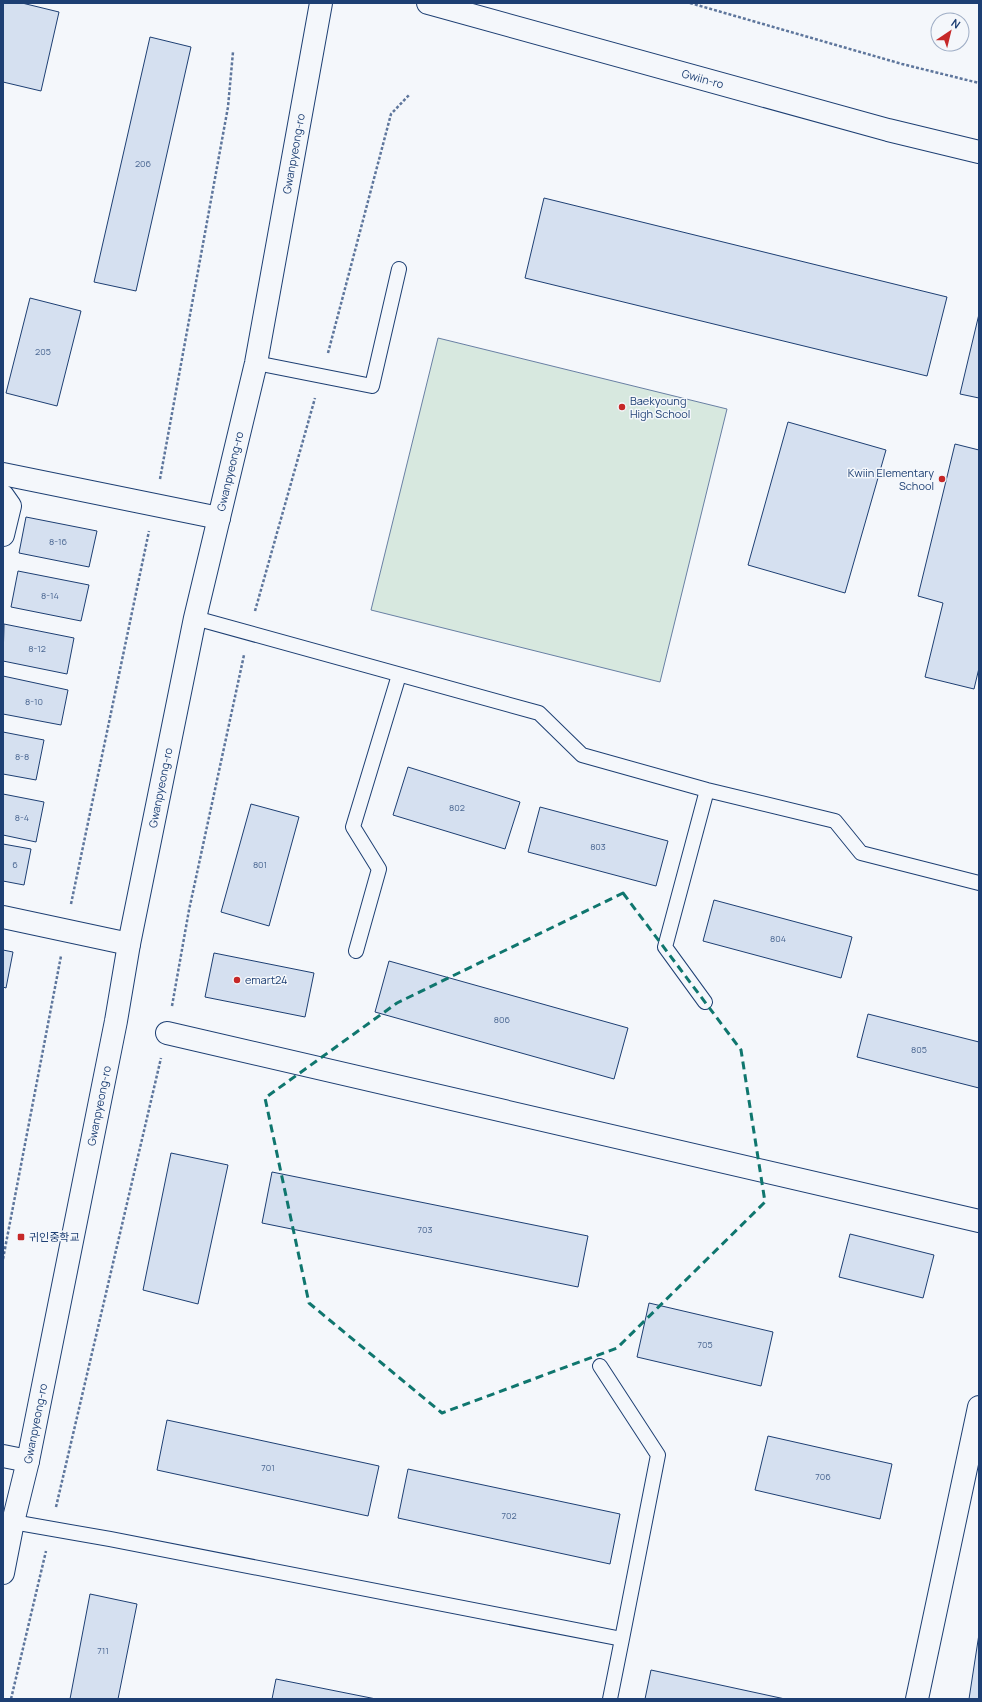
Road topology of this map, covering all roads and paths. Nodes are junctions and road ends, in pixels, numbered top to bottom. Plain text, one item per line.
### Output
1 (321, 3) edge
2 (428, 3) edge
3 (690, 3) edge
4 (233, 52) dead end
5 (979, 83) edge
6 (410, 94) dead end
7 (979, 152) edge
8 (399, 270) dead end
9 (256, 363) junction
10 (322, 376) junction
11 (3, 474) edge
12 (3, 496) edge
13 (155, 505) junction
14 (219, 518) junction
15 (3, 535) edge
16 (195, 618) junction
17 (249, 633) junction
18 (399, 675) junction
19 (707, 790) junction
20 (77, 878) dead end
21 (979, 883) edge
22 (3, 917) edge
23 (129, 944) junction
24 (356, 951) dead end
25 (705, 1002) dead end
26 (51, 1007) dead end
27 (167, 1032) junction
28 (979, 1221) edge
29 (3, 1259) edge
30 (600, 1366) dead end
31 (979, 1407) edge
32 (3, 1456) edge
33 (28, 1461) junction
34 (13, 1522) junction
35 (51, 1529) junction
36 (3, 1573) edge
37 (622, 1639) junction
38 (11, 1699) edge
39 (610, 1699) edge
40 (918, 1699) edge

1 - 9 street, Gwanpyeong-ro
2 - 7 street, Gwiin-ro
3 - 5 path
4 - 13 path
6 - 10 path
8 - 10 lane
9 - 10 lane
9 - 14 street, Gwanpyeong-ro
10 - 17 path
11 - 13 street
12 - 15 street
13 - 14 street
13 - 20 path
14 - 16 street, Gwanpyeong-ro
16 - 17 lane
16 - 23 street, Gwanpyeong-ro
17 - 18 lane
17 - 27 path
18 - 19 lane
18 - 24 lane
19 - 21 lane
19 - 25 lane
22 - 23 street
23 - 33 street, Gwanpyeong-ro
26 - 29 path
27 - 28 street
27 - 35 path
30 - 37 lane
31 - 40 street
32 - 33 street
33 - 34 street, Gwanpyeong-ro
34 - 35 lane
34 - 36 street, Gwanpyeong-ro
35 - 37 lane
35 - 38 path
37 - 39 lane

